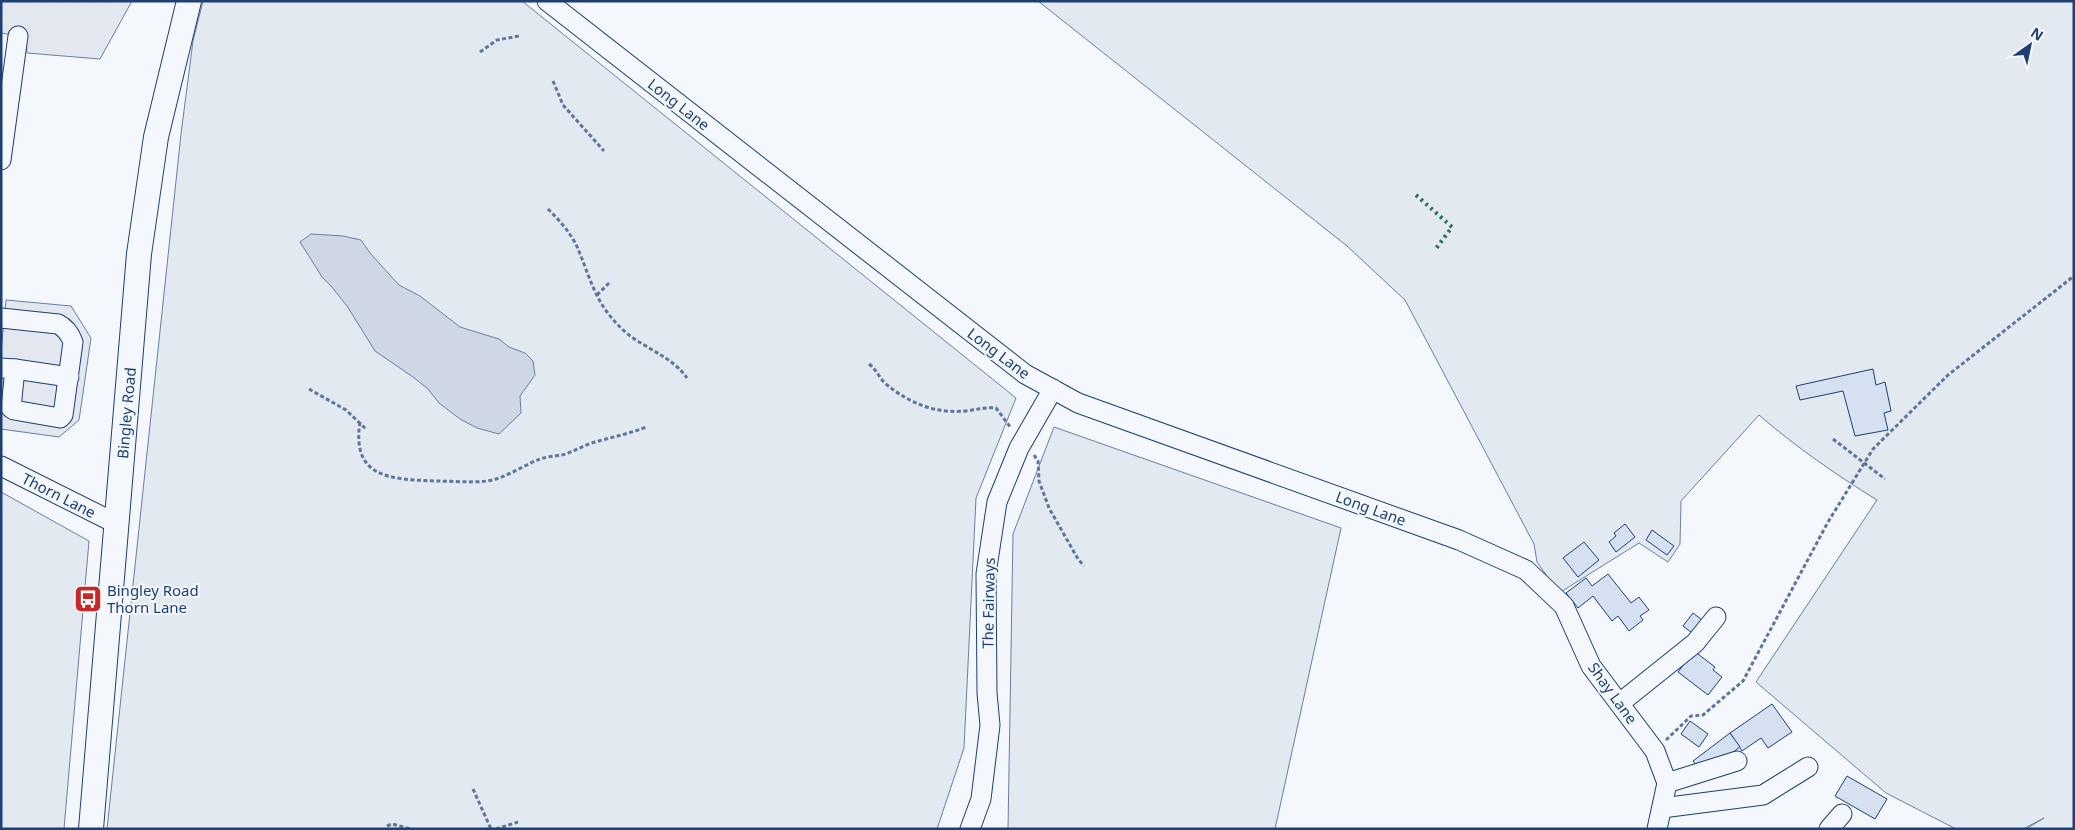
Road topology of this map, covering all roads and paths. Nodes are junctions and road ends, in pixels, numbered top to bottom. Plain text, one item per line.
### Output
1 (189, 1) edge
2 (547, 1) edge
3 (18, 36) dead end
4 (518, 36) dead end
5 (480, 52) dead end
6 (553, 81) dead end
7 (604, 151) dead end
8 (1, 160) edge
9 (548, 209) dead end
10 (2074, 276) edge
11 (610, 282) dead end
12 (597, 295) junction
13 (1, 318) edge
14 (869, 364) dead end
15 (8, 368) edge
16 (69, 377) junction
17 (687, 378) dead end
18 (309, 389) dead end
19 (1053, 389) junction
20 (360, 422) junction
21 (646, 427) dead end
22 (366, 429) dead end
23 (1013, 430) dead end
24 (1833, 439) dead end
25 (1030, 451) dead end
26 (1866, 462) junction
27 (1, 466) edge
28 (1885, 479) dead end
29 (117, 524) junction
30 (1084, 566) dead end
31 (1526, 570) joint
32 (1716, 618) dead end
33 (1620, 703) junction
34 (1655, 751) junction
35 (1737, 761) dead end
36 (1808, 768) dead end
37 (1667, 782) junction
38 (473, 789) dead end
39 (1662, 808) junction
40 (1842, 814) dead end
41 (518, 822) dead end
42 (387, 826) dead end
43 (91, 829) edge
44 (412, 829) edge
45 (491, 829) edge
46 (496, 829) edge
47 (970, 829) edge
48 (1657, 829) edge
49 (1829, 829) edge

1 - 29 main road, Bingley Road
2 - 19 street, Long Lane
3 - 8 street
4 - 5 path
6 - 7 path
9 - 12 path
10 - 26 path
11 - 12 path
12 - 17 path
13 - 16 street
14 - 23 path
15 - 16 street
15 - 16 street
18 - 20 path
19 - 31 street, Long Lane
19 - 47 street, The Fairways
20 - 21 path
20 - 22 path
24 - 26 path
25 - 30 path
26 - 28 path
26 - 34 path
27 - 29 street, Thorn Lane
29 - 43 main road, Bingley Road
31 - 33 street, Shay Lane
32 - 33 street
33 - 34 street, Shay Lane
34 - 37 street, Shay Lane
35 - 37 street
36 - 39 street
37 - 39 street
38 - 45 path
39 - 48 street
40 - 49 street
41 - 46 path
42 - 44 path

